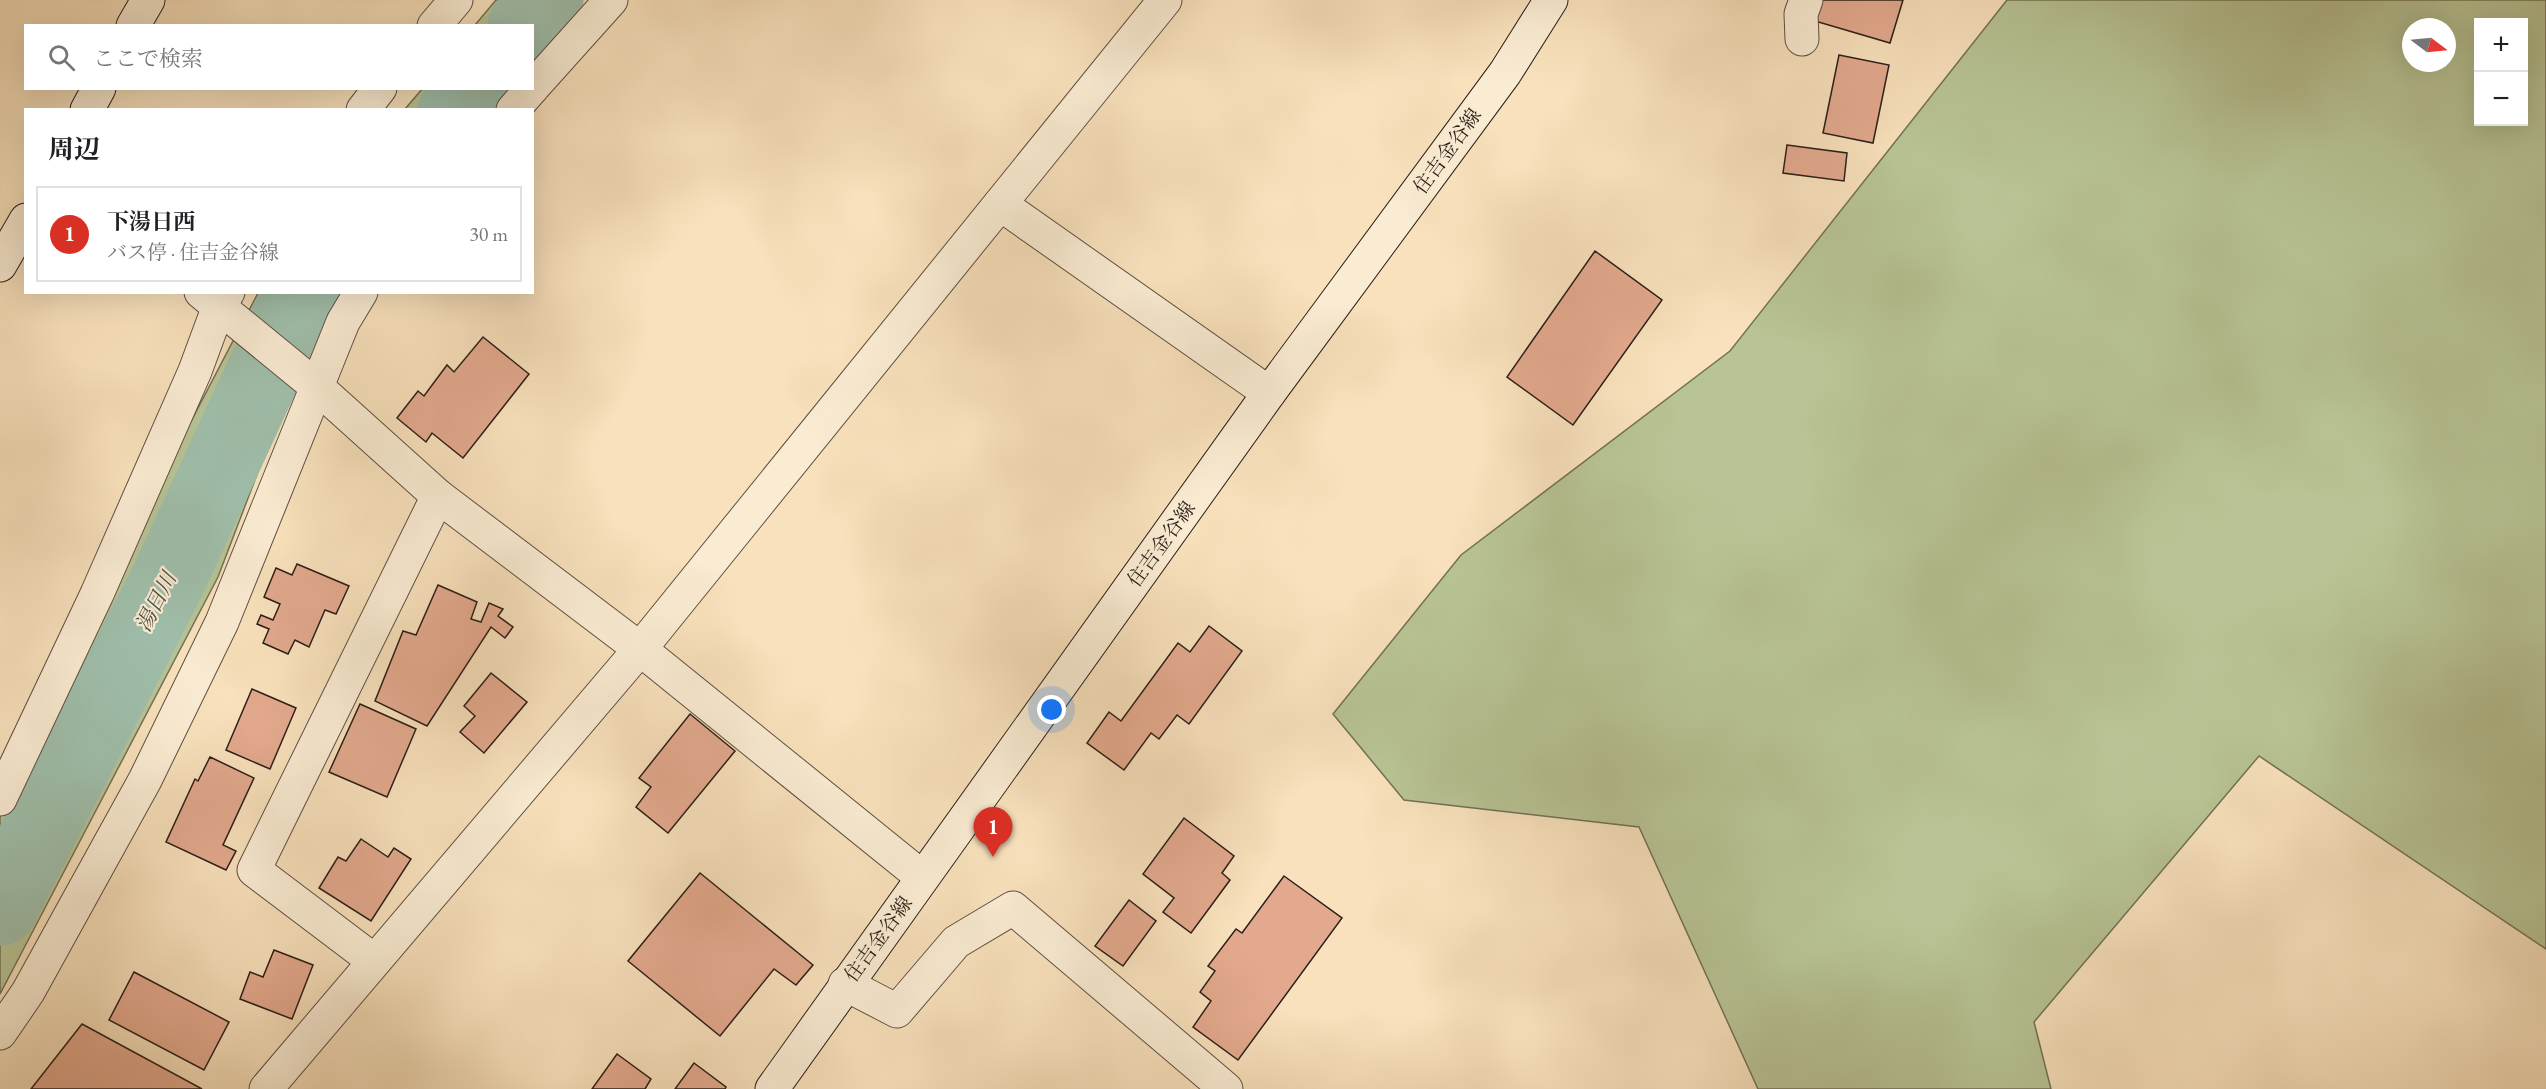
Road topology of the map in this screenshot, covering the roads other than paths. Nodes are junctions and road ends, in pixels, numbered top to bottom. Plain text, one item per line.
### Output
1 (148, 0) edge
2 (456, 0) edge
3 (611, 0) edge
4 (1165, 0) edge
5 (1551, 0) edge
6 (1806, 0) edge
7 (135, 24) edge
8 (436, 24) edge
9 (1802, 39) dead end
10 (534, 86) edge
11 (98, 90) edge
12 (378, 90) edge
13 (530, 90) edge
14 (88, 108) edge
15 (365, 108) edge
16 (515, 108) edge
17 (1000, 204) junction
18 (24, 224) edge
19 (0, 266) edge
20 (360, 294) edge
21 (216, 297) edge
22 (317, 387) junction
23 (1269, 393) junction
24 (438, 496) junction
25 (640, 649) junction
26 (0, 799) edge
27 (922, 877) junction
28 (373, 960) junction
29 (846, 984) junction
30 (0, 1033) edge
31 (266, 1089) edge
32 (772, 1089) edge
33 (1226, 1089) edge

1 - 7 street
2 - 8 street
3 - 10 street
4 - 17 street
5 - 23 street, 住吉金谷線
6 - 9 street
11 - 14 street
12 - 15 street
13 - 16 street
17 - 23 street
17 - 25 street
18 - 19 street
20 - 22 street
21 - 22 street
21 - 26 street
22 - 24 street
22 - 30 street
23 - 27 street, 住吉金谷線
24 - 25 street
24 - 28 street
25 - 27 street
25 - 28 street
27 - 29 street, 住吉金谷線
28 - 31 street
29 - 32 street, 住吉金谷線
29 - 33 street

